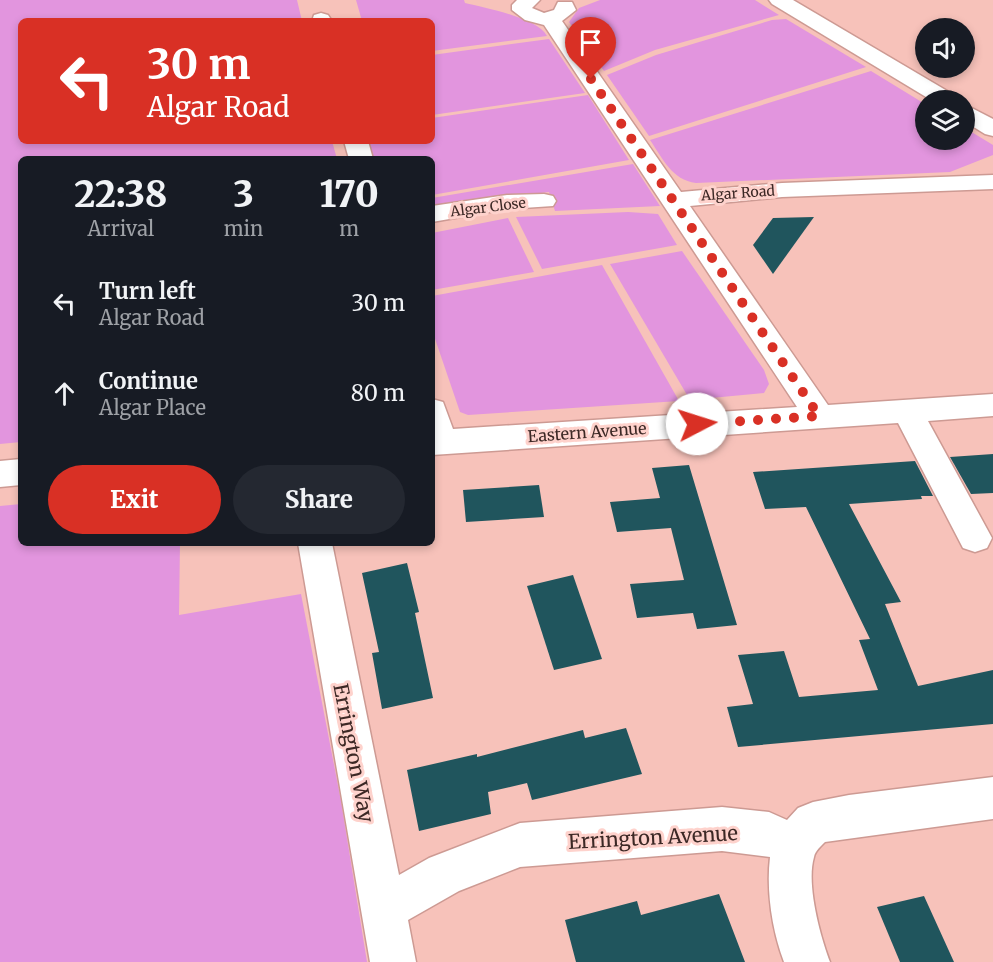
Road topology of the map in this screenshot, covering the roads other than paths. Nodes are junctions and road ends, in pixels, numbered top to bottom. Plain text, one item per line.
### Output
1 (530, 0) edge
2 (779, 0) edge
3 (553, 9) edge
4 (929, 90) edge
5 (975, 118) edge
6 (993, 129) edge
7 (993, 182) edge
8 (673, 200) junction
9 (544, 201) dead end
10 (435, 214) edge
11 (993, 405) edge
12 (907, 410) junction
13 (819, 416) junction
14 (436, 442) edge
15 (18, 472) edge
16 (0, 474) edge
17 (975, 538) dead end
18 (316, 546) edge
19 (993, 798) edge
20 (792, 846) junction
21 (384, 908) junction
22 (393, 962) edge
23 (807, 962) edge

1 - 3 street
2 - 4 street
3 - 8 street
5 - 6 street
7 - 8 street, Algar Road
8 - 13 street, Algar Road
9 - 10 street, Algar Close
11 - 12 street, Eastern Avenue
12 - 13 street, Eastern Avenue
12 - 17 street
13 - 14 street, Eastern Avenue
15 - 16 street
18 - 21 street, Errington Way
19 - 20 street
20 - 21 street, Errington Avenue
20 - 23 street
21 - 22 street, Errington Way

